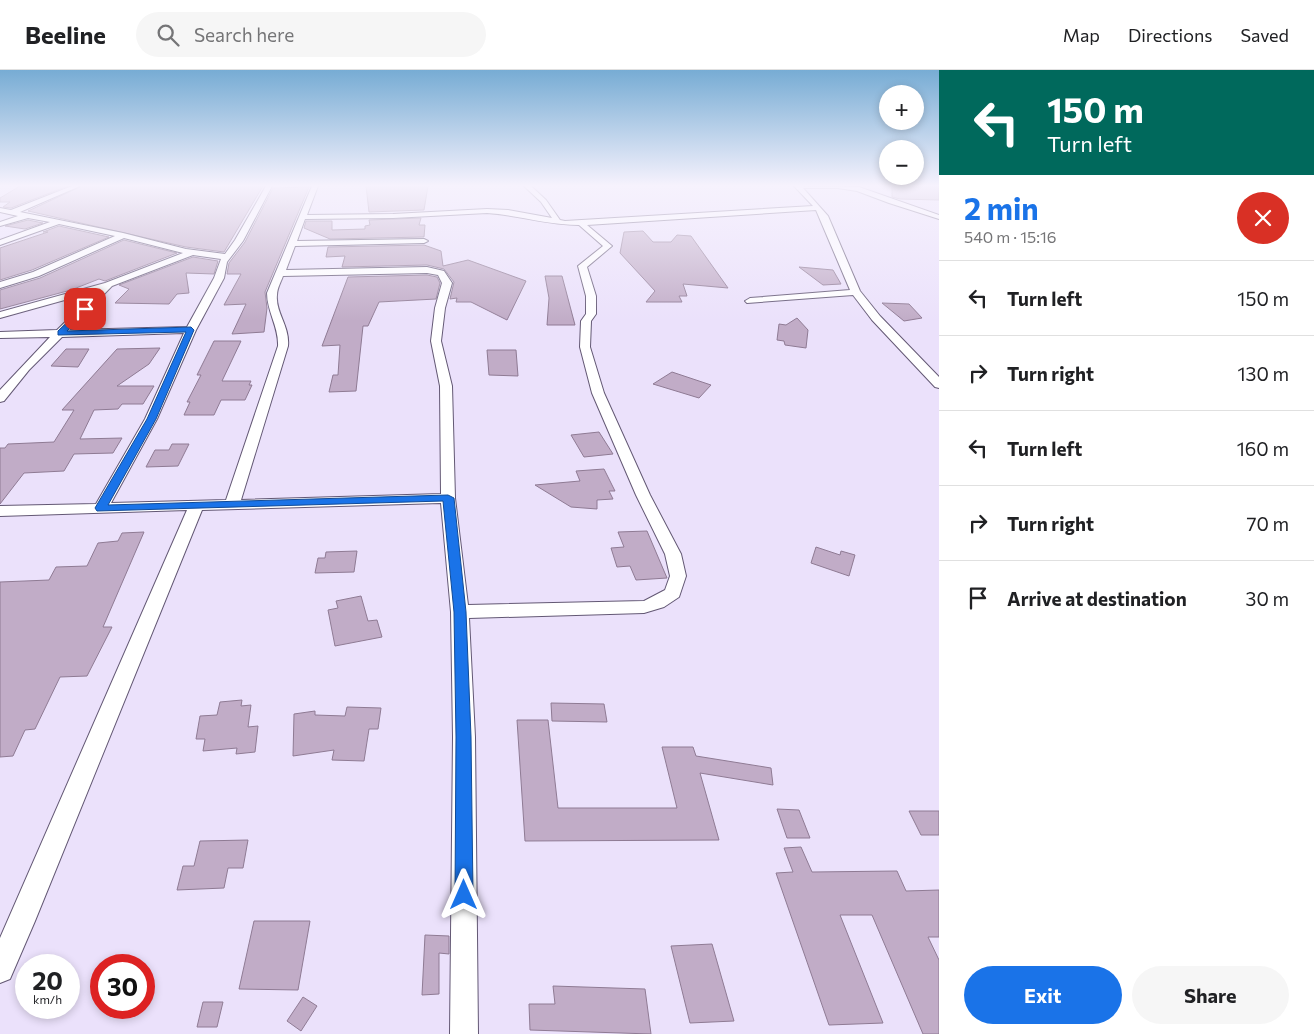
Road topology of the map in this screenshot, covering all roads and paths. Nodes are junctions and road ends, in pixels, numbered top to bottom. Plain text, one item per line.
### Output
1 (35, 231) edge
2 (101, 231) edge
3 (244, 231) edge
4 (298, 231) edge
5 (588, 231) edge
6 (829, 231) edge
7 (123, 235) junction
8 (424, 241) dead end
9 (0, 243) edge
10 (292, 244) junction
11 (192, 252) junction
12 (226, 257) junction
13 (282, 273) junction
14 (110, 284) junction
15 (0, 285) edge
16 (856, 292) junction
17 (750, 301) dead end
18 (0, 315) edge
19 (191, 330) junction
20 (61, 333) junction
21 (0, 335) edge
22 (939, 384) edge
23 (0, 398) edge
24 (448, 498) junction
25 (232, 504) junction
26 (196, 506) junction
27 (101, 508) junction
28 (0, 511) edge
29 (460, 612) junction
30 (0, 969) edge
31 (464, 1034) edge

1 - 9 street
2 - 7 street
3 - 12 street
4 - 10 street
5 - 29 street
6 - 16 street
7 - 11 street
7 - 15 street
8 - 10 street
10 - 13 street
11 - 12 street
11 - 14 street
12 - 19 street
13 - 24 street
13 - 25 street
14 - 18 street
14 - 20 street
16 - 17 street
16 - 22 street
19 - 20 street
19 - 27 street
20 - 21 street
20 - 23 street
24 - 25 street
24 - 29 street
25 - 26 street
26 - 27 street
26 - 30 street
27 - 28 street
29 - 31 street

